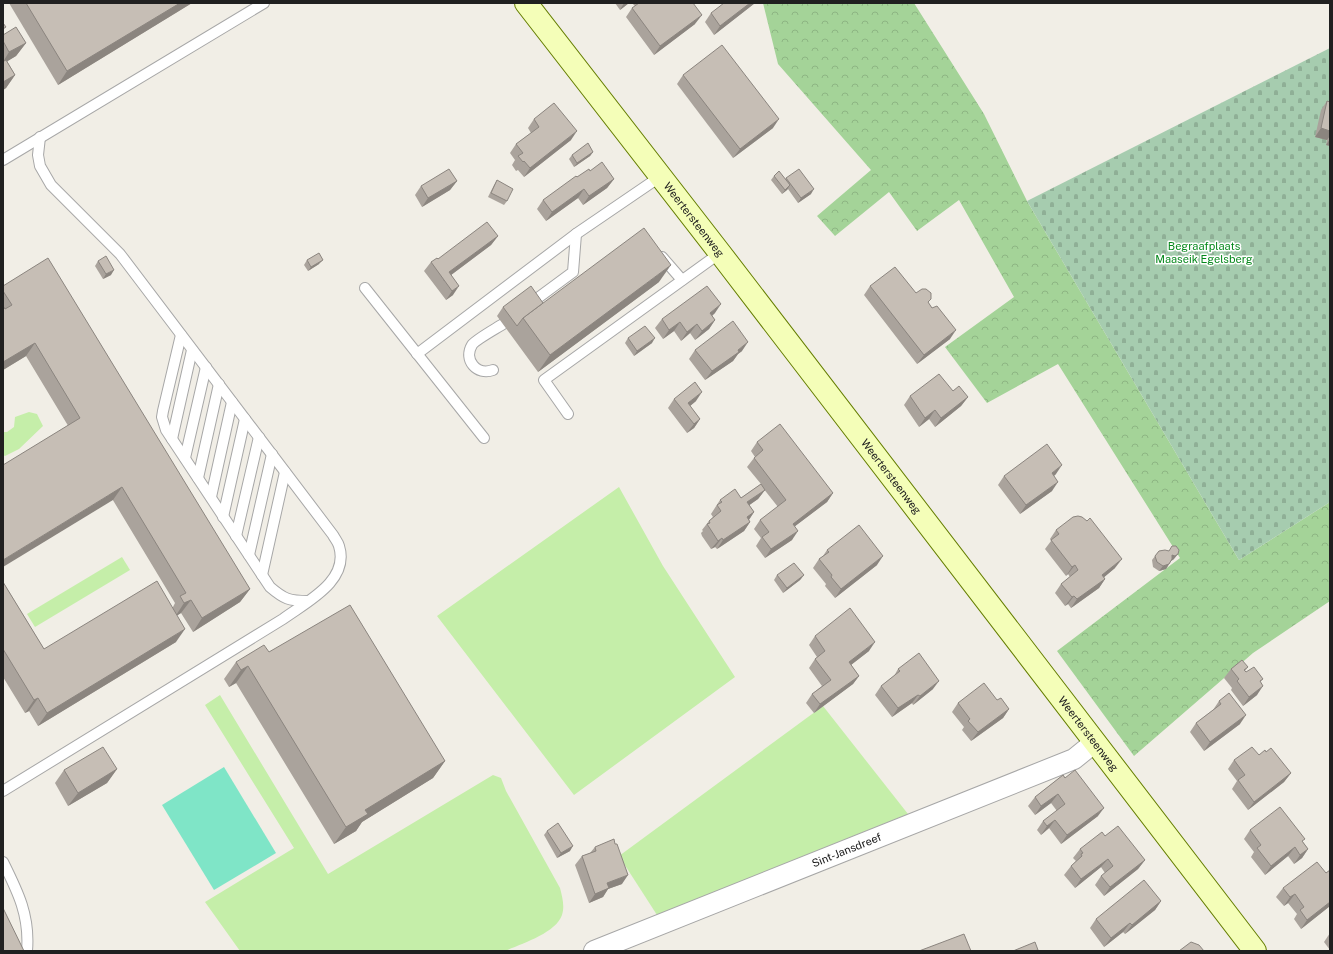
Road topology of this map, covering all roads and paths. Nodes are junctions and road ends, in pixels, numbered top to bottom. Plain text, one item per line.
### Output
1 (264, 3) edge
2 (526, 3) edge
3 (40, 137) junction
4 (3, 160) edge
5 (661, 176) junction
6 (576, 234) junction
7 (720, 253) junction
8 (651, 256) edge
9 (682, 280) junction
10 (365, 288) dead end
11 (531, 303) edge
12 (503, 324) dead end
13 (181, 335) junction
14 (192, 350) junction
15 (417, 354) junction
16 (206, 367) junction
17 (493, 370) dead end
18 (219, 384) junction
19 (232, 402) junction
20 (568, 414) dead end
21 (246, 419) junction
22 (259, 437) junction
23 (484, 438) dead end
24 (172, 439) junction
25 (272, 454) junction
26 (185, 458) junction
27 (285, 472) junction
28 (198, 478) junction
29 (211, 497) junction
30 (223, 517) junction
31 (236, 536) junction
32 (249, 555) junction
33 (262, 575) junction
34 (308, 601) junction
35 (1095, 742) junction
36 (3, 791) edge
37 (3, 862) edge
38 (27, 951) edge
39 (594, 951) edge
40 (1255, 951) edge

1 - 3 lane
2 - 5 main road, Weertersteenweg
3 - 4 lane
3 - 13 lane
5 - 6 lane
5 - 7 main road, Weertersteenweg
6 - 11 lane
6 - 15 lane
7 - 9 lane
7 - 35 main road, Weertersteenweg
8 - 9 lane
9 - 20 lane
10 - 15 lane
12 - 17 lane
13 - 14 lane
13 - 24 lane
14 - 16 lane
14 - 24 lane
15 - 23 lane
16 - 18 lane
16 - 26 lane
18 - 19 lane
18 - 28 lane
19 - 21 lane
19 - 29 lane
21 - 22 lane
21 - 30 lane
22 - 25 lane
22 - 31 lane
24 - 26 lane
25 - 27 lane
25 - 32 lane
26 - 28 lane
27 - 33 lane
27 - 34 lane
28 - 29 lane
29 - 30 lane
30 - 31 lane
31 - 32 lane
32 - 33 lane
33 - 34 lane
34 - 36 lane
35 - 39 street, Sint-Jansdreef
35 - 40 main road, Weertersteenweg
37 - 38 lane

